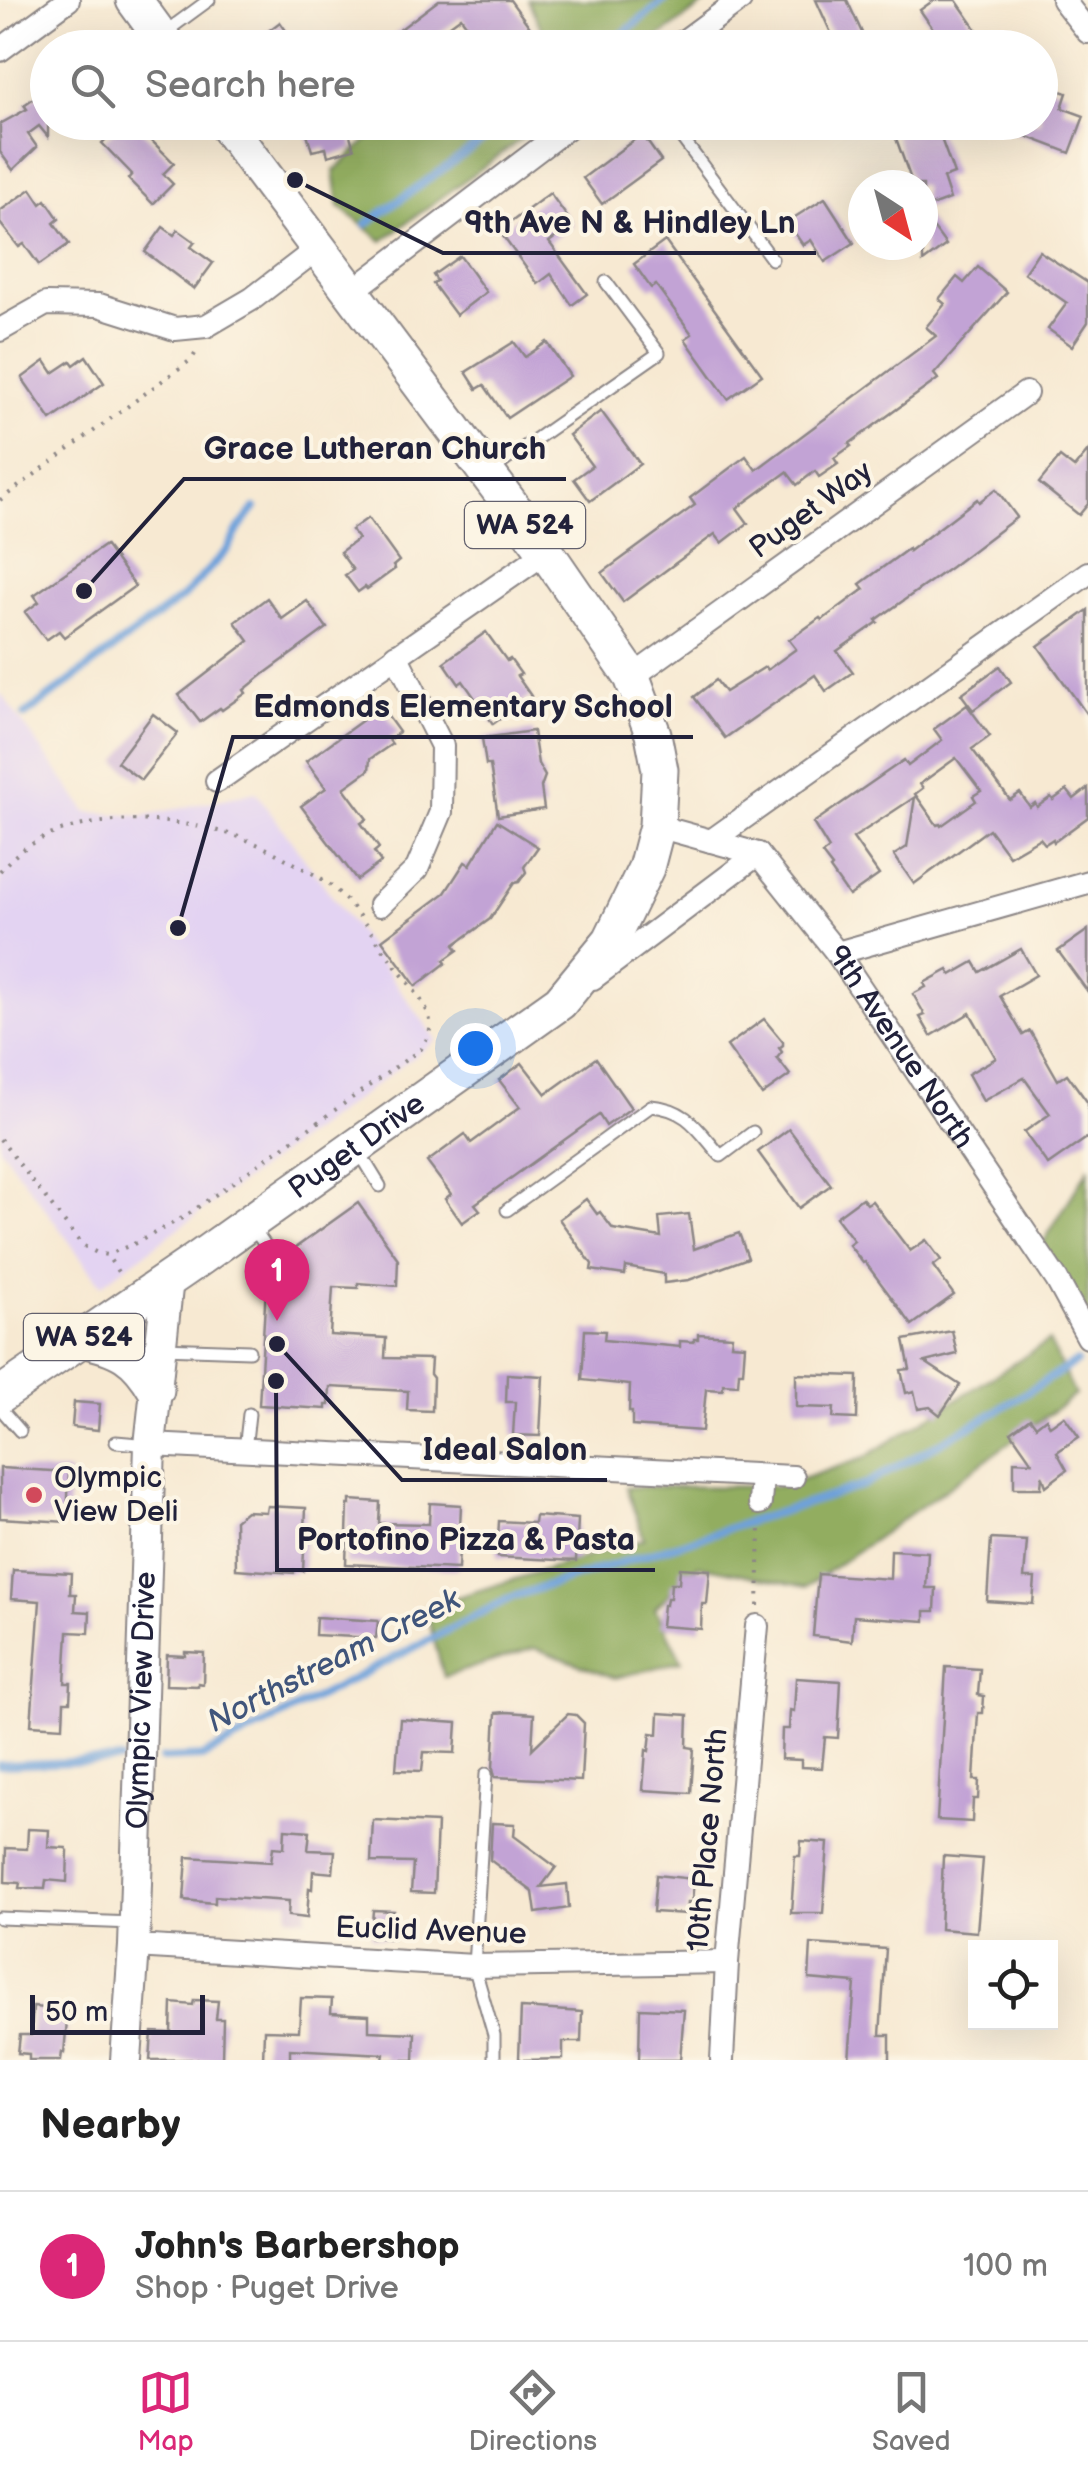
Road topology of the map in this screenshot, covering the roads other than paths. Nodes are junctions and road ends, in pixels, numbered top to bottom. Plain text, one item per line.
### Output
1 (68, 0) edge
2 (134, 0) edge
3 (209, 0) edge
4 (740, 0) edge
5 (1063, 0) edge
6 (155, 30) edge
7 (177, 30) edge
8 (699, 30) edge
9 (1088, 32) edge
10 (0, 50) edge
11 (237, 140) edge
12 (551, 140) edge
13 (684, 140) edge
14 (318, 250) junction
15 (772, 258) dead end
16 (606, 282) dead end
17 (350, 292) junction
18 (0, 330) edge
19 (1026, 393) dead end
20 (487, 474) junction
21 (546, 552) junction
22 (1088, 573) edge
23 (396, 655) junction
24 (632, 678) junction
25 (217, 780) dead end
26 (657, 826) junction
27 (710, 841) junction
28 (758, 854) junction
29 (1088, 882) edge
30 (380, 905) dead end
31 (836, 953) junction
32 (560, 1002) junction
33 (753, 1132) dead end
34 (356, 1146) junction
35 (380, 1186) dead end
36 (507, 1210) dead end
37 (248, 1222) junction
38 (287, 1252) dead end
39 (168, 1279) junction
40 (1088, 1337) edge
41 (81, 1340) junction
42 (160, 1348) junction
43 (249, 1351) dead end
44 (156, 1390) junction
45 (0, 1395) edge
46 (0, 1408) edge
47 (248, 1414) dead end
48 (20, 1431) dead end
49 (116, 1442) dead end
50 (150, 1445) junction
51 (245, 1450) junction
52 (762, 1476) junction
53 (794, 1477) dead end
54 (760, 1503) road end
55 (758, 1626) road end
56 (486, 1774) dead end
57 (0, 1918) edge
58 (134, 1935) junction
59 (727, 1962) junction
60 (474, 1966) junction
61 (126, 2060) edge
62 (494, 2060) edge
63 (722, 2060) edge

1 - 10 street
2 - 6 main road
3 - 7 lane
4 - 8 street
5 - 9 street
11 - 14 main road, WA 524
12 - 17 street
13 - 15 lane
14 - 17 main road, WA 524
14 - 18 street
16 - 20 lane
17 - 20 main road, WA 524
19 - 24 street, Puget Way
20 - 21 main road, WA 524
21 - 23 street
21 - 24 main road, WA 524
22 - 27 street
23 - 25 street
23 - 30 street
24 - 26 main road, WA 524
26 - 27 street
26 - 32 main road, WA 524
27 - 28 street
28 - 31 street, 9th Avenue North
28 - 32 street, Puget Drive
29 - 31 street
31 - 40 street, 9th Avenue North
32 - 34 main road, Puget Drive / WA 524
33 - 36 lane
34 - 35 lane
34 - 37 main road, Puget Drive / WA 524
37 - 38 lane
37 - 39 main road, Puget Drive / WA 524
39 - 41 main road, Puget Drive / WA 524
39 - 42 main road, Olympic View Drive
41 - 44 main road
41 - 45 main road, Puget Drive / WA 524
42 - 43 lane
42 - 44 main road, Olympic View Drive
44 - 50 main road, Olympic View Drive
46 - 48 lane
47 - 51 lane
49 - 50 lane
50 - 51 street
50 - 58 main road, Olympic View Drive
51 - 52 street
52 - 53 street
52 - 54 street
55 - 59 street, 10th Place North
56 - 60 lane
57 - 58 lane
58 - 60 street, Euclid Avenue
58 - 61 main road, Olympic View Drive
59 - 60 street, Euclid Avenue
59 - 63 street, 10th Place North
60 - 62 lane

